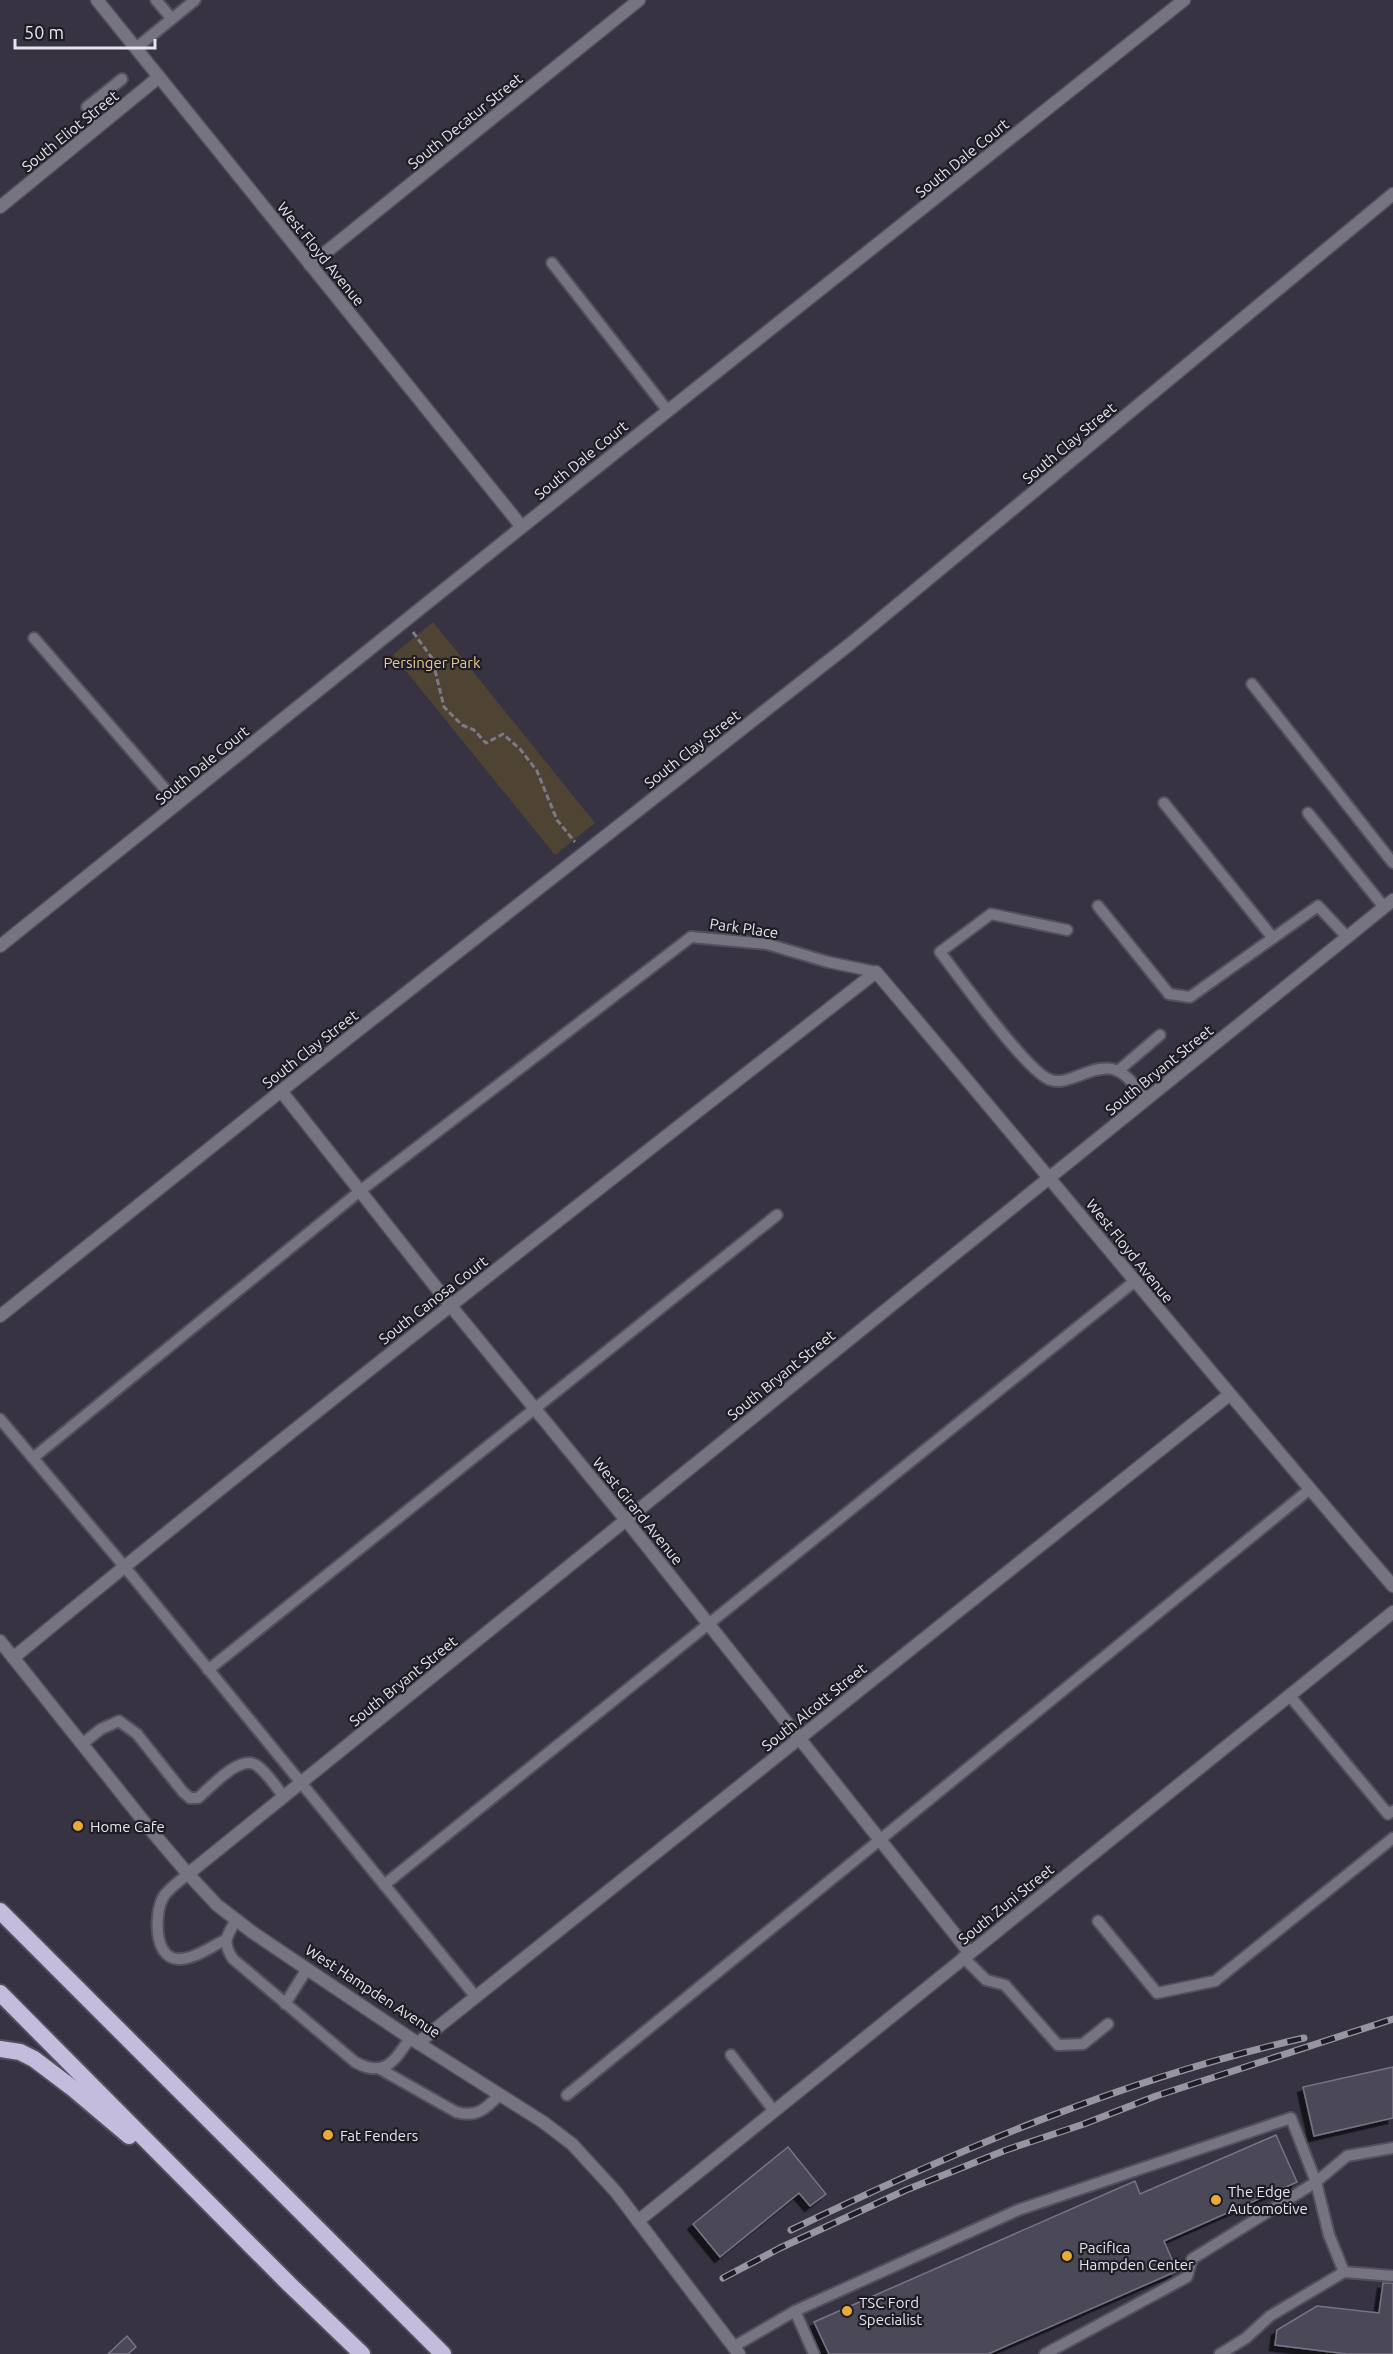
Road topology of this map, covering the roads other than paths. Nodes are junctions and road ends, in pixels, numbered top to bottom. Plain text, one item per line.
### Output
1 (97, 0) edge
2 (156, 0) edge
3 (195, 0) edge
4 (639, 0) edge
5 (1184, 0) edge
6 (172, 20) junction
7 (136, 48) junction
8 (159, 77) junction
9 (122, 79) dead end
10 (101, 125) junction
11 (1393, 194) edge
12 (0, 207) edge
13 (552, 263) dead end
14 (310, 265) junction
15 (668, 411) junction
16 (522, 527) junction
17 (34, 638) dead end
18 (1252, 684) dead end
19 (1164, 803) dead end
20 (178, 804) junction
21 (1308, 813) dead end
22 (1393, 863) edge
23 (1388, 904) edge
24 (1098, 906) dead end
25 (1067, 930) dead end
26 (1347, 937) junction
27 (1273, 938) junction
28 (0, 946) edge
29 (876, 972) junction
30 (1160, 1035) dead end
31 (1118, 1071) junction
32 (281, 1090) junction
33 (1147, 1099) junction
34 (1050, 1177) junction
35 (360, 1191) junction
36 (777, 1215) dead end
37 (1135, 1281) junction
38 (450, 1305) junction
39 (0, 1316) edge
40 (1228, 1395) junction
41 (535, 1409) junction
42 (0, 1419) edge
43 (33, 1458) junction
44 (1310, 1489) junction
45 (626, 1520) junction
46 (124, 1566) junction
47 (1393, 1586) edge
48 (1393, 1612) edge
49 (709, 1625) junction
50 (0, 1641) edge
51 (13, 1658) junction
52 (208, 1670) junction
53 (1289, 1695) junction
54 (798, 1738) junction
55 (82, 1744) junction
56 (278, 1756) junction
57 (261, 1770) junction
58 (301, 1783) junction
59 (284, 1797) junction
60 (1391, 1815) edge
61 (1393, 1838) edge
62 (880, 1841) junction
63 (188, 1874) junction
64 (384, 1885) junction
65 (0, 1911) edge
66 (236, 1920) junction
67 (1098, 1921) dead end
68 (225, 1940) junction
69 (966, 1954) junction
70 (307, 1969) junction
71 (0, 1993) edge
72 (476, 1997) junction
73 (285, 2004) junction
74 (1108, 2024) dead end
75 (414, 2041) junction
76 (0, 2049) edge
77 (731, 2055) dead end
78 (380, 2069) junction
79 (499, 2095) junction
80 (567, 2095) dead end
81 (774, 2111) junction
82 (1393, 2148) edge
83 (1316, 2182) junction
84 (638, 2221) junction
85 (232, 2225) junction
86 (1344, 2272) junction
87 (1393, 2276) edge
88 (795, 2311) junction
89 (736, 2350) edge
90 (362, 2354) edge
91 (442, 2354) edge
92 (814, 2354) edge
93 (1045, 2354) edge
94 (1220, 2354) edge

1 - 7 street, West Floyd Avenue
2 - 6 lane
3 - 6 lane
4 - 14 street, South Decatur Street
5 - 15 street, South Dale Court
6 - 7 lane
7 - 8 street, West Floyd Avenue
8 - 10 street, South Eliot Street
8 - 14 street, West Floyd Avenue
9 - 10 lane
10 - 12 street, South Eliot Street
11 - 32 street, South Clay Street
13 - 15 lane
14 - 16 street, West Floyd Avenue
15 - 16 street, South Dale Court
16 - 20 street, South Dale Court
17 - 20 lane
18 - 22 lane
19 - 27 lane
20 - 28 street, South Dale Court
21 - 23 lane
23 - 26 street, South Bryant Street
24 - 27 lane
25 - 31 lane
26 - 27 lane
26 - 33 street, South Bryant Street
29 - 34 street, West Floyd Avenue
29 - 35 lane, Park Place
29 - 38 street, South Canosa Court
30 - 31 lane
31 - 33 lane
32 - 35 street, West Girard Avenue
32 - 39 street, South Clay Street
33 - 34 street, South Bryant Street
34 - 37 street, West Floyd Avenue
34 - 45 street, South Bryant Street
35 - 38 street, West Girard Avenue
35 - 43 lane
36 - 41 lane
37 - 40 street, West Floyd Avenue
37 - 49 lane
38 - 41 street, West Girard Avenue
38 - 46 street, South Canosa Court
40 - 44 street, West Floyd Avenue
40 - 54 street, South Alcott Street
41 - 45 street, West Girard Avenue
41 - 52 lane
42 - 43 lane
43 - 46 lane
44 - 47 street, West Floyd Avenue
44 - 62 lane
45 - 49 street, West Girard Avenue
45 - 58 street, South Bryant Street
46 - 51 street, South Canosa Court
46 - 52 lane
48 - 53 street, South Zuni Street
49 - 54 street, West Girard Avenue
49 - 64 lane
50 - 51 street, West Hampden Avenue
51 - 55 street, West Hampden Avenue
52 - 56 lane
53 - 60 lane
53 - 69 street, South Zuni Street
54 - 62 street, West Girard Avenue
54 - 72 street, South Alcott Street
55 - 57 lane
55 - 63 street, West Hampden Avenue
56 - 57 lane
56 - 58 lane
57 - 59 lane
58 - 59 street, South Bryant Street
58 - 64 lane
59 - 63 street, South Bryant Street
61 - 67 lane
62 - 69 street, West Girard Avenue
62 - 80 lane
63 - 66 street, West Hampden Avenue
63 - 68 lane
64 - 72 lane
65 - 91 highway
66 - 68 lane
66 - 70 street, West Hampden Avenue
68 - 73 lane
69 - 74 lane
69 - 81 street, South Zuni Street
70 - 73 lane
70 - 75 street, West Hampden Avenue
71 - 85 highway
72 - 75 street, South Alcott Street
73 - 78 lane
75 - 78 lane
75 - 79 street, West Hampden Avenue
76 - 85 highway
77 - 81 lane
78 - 79 lane
79 - 84 street, West Hampden Avenue
81 - 84 street, South Zuni Street
82 - 83 lane
83 - 86 lane
83 - 88 lane
83 - 93 lane
84 - 89 street, West Hampden Avenue
85 - 90 highway
86 - 87 lane
86 - 94 lane
88 - 89 lane
88 - 92 lane

